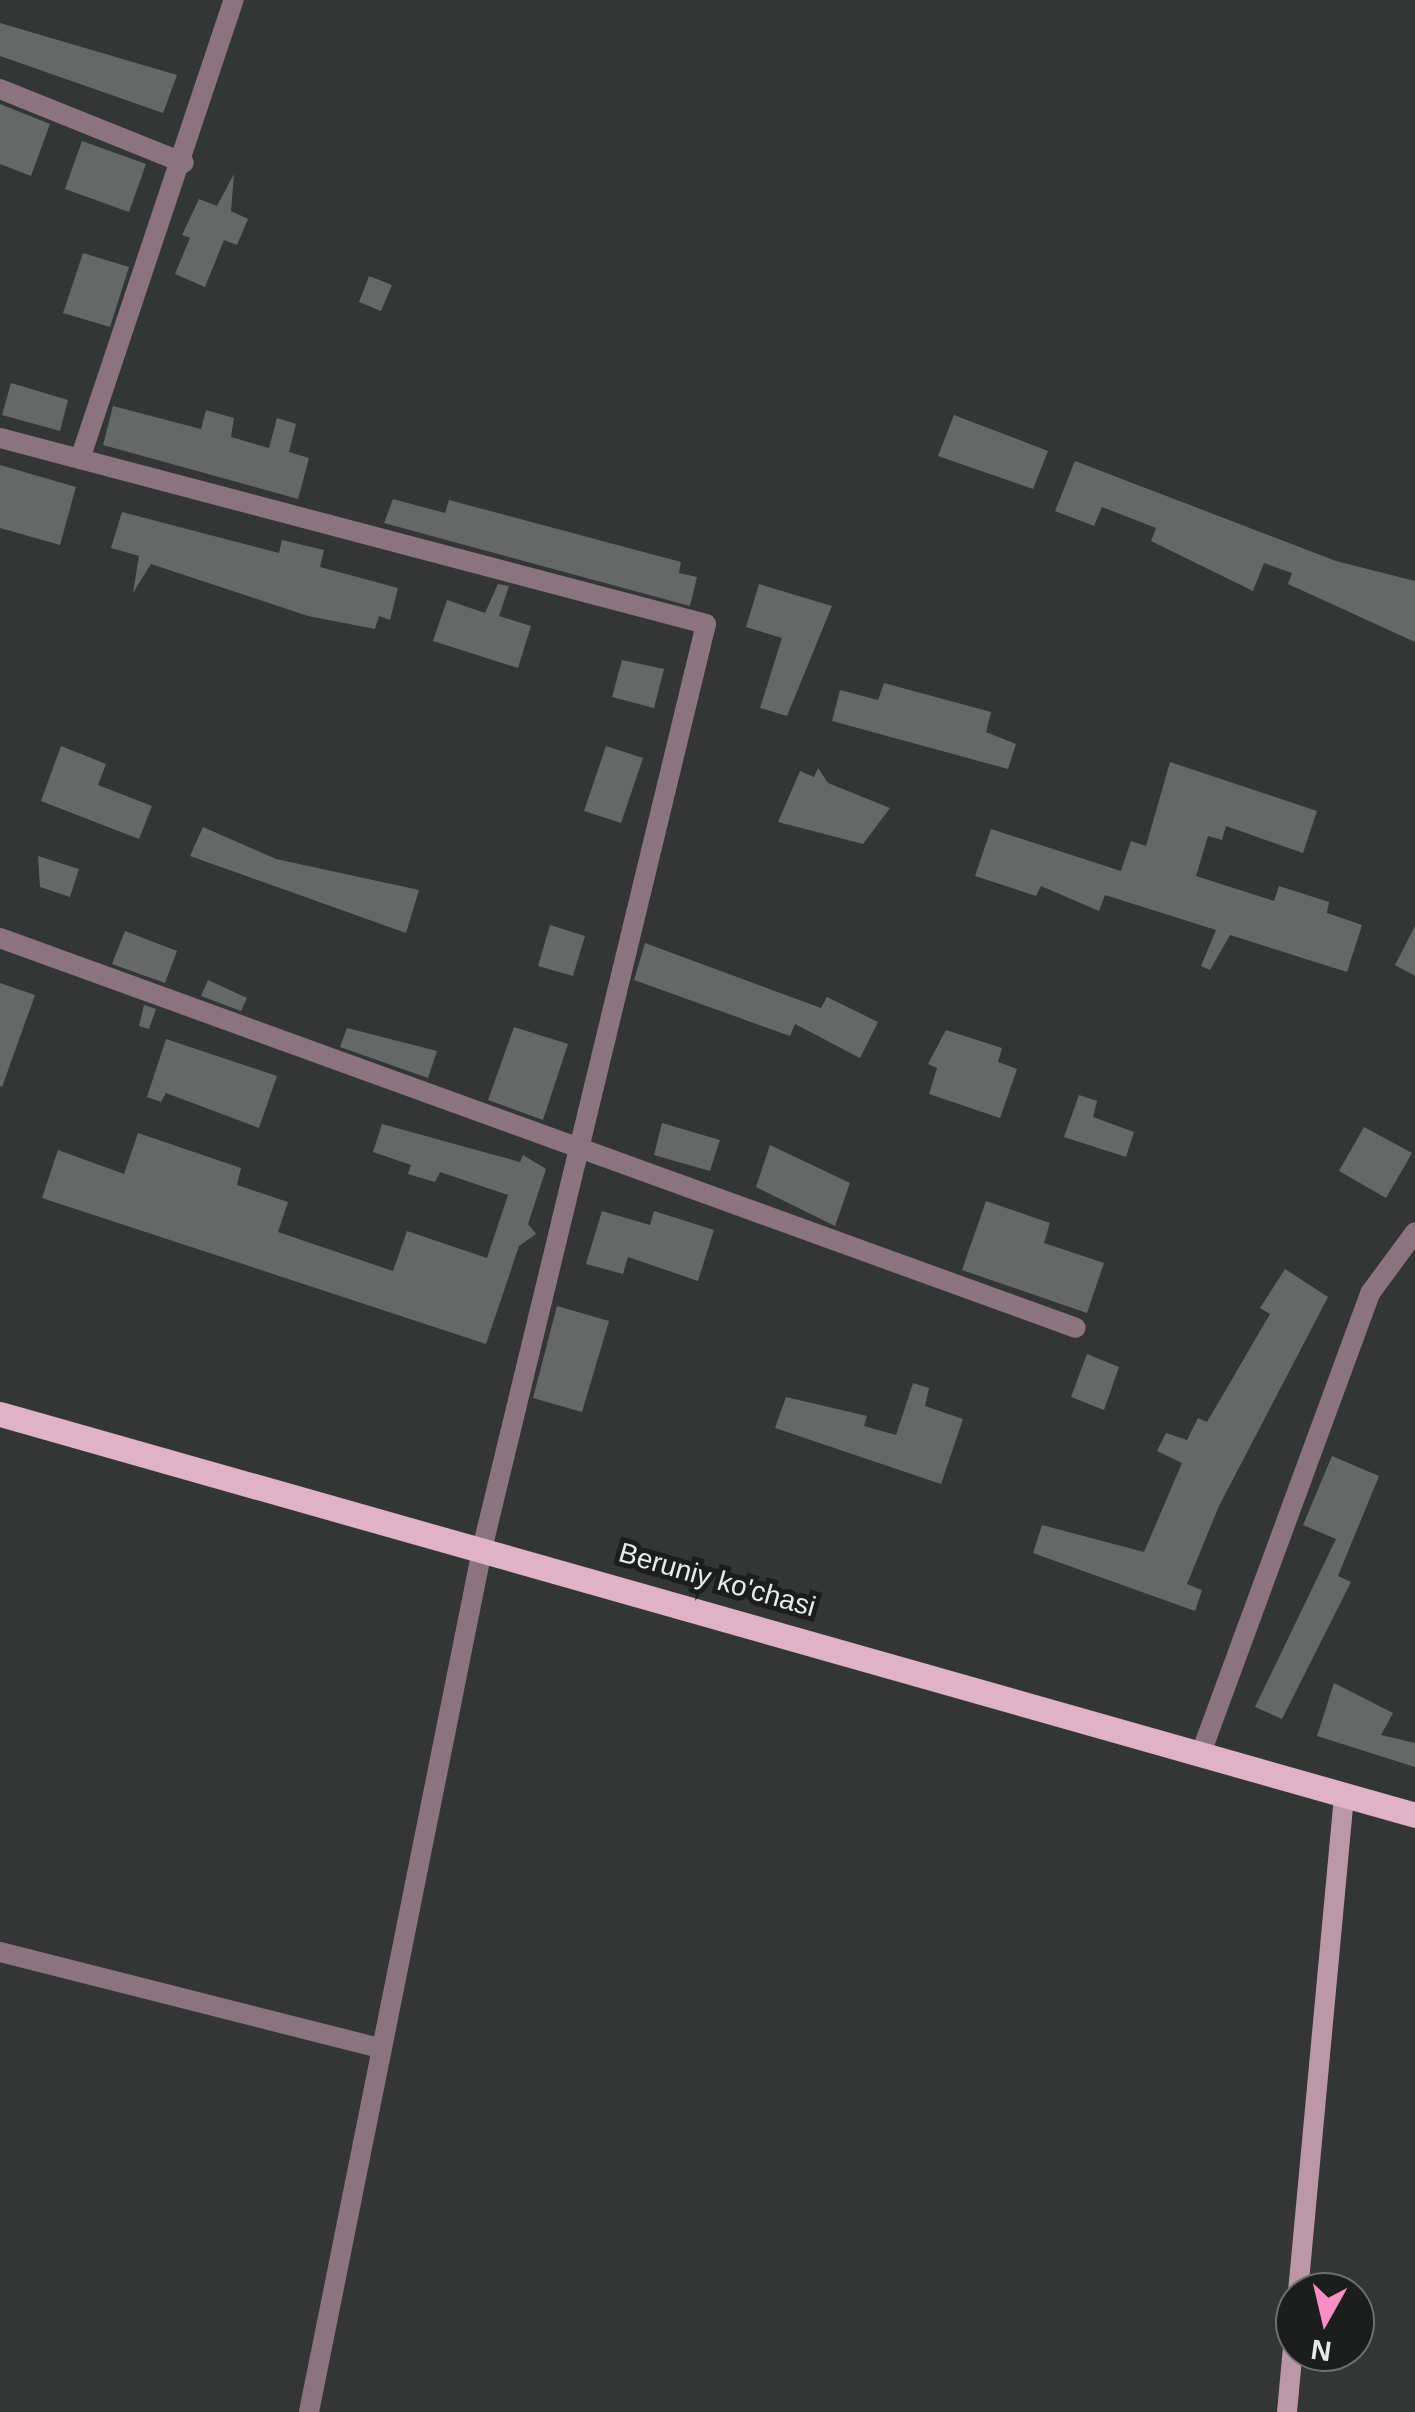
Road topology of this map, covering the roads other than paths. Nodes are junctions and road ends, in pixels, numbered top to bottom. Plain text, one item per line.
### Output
1 (234, 0) edge
2 (0, 90) edge
3 (184, 162) junction
4 (0, 438) edge
5 (80, 459) junction
6 (0, 938) edge
7 (579, 1147) junction
8 (1415, 1232) edge
9 (1076, 1328) dead end
10 (0, 1414) edge
11 (483, 1546) junction
12 (1201, 1753) junction
13 (1344, 1798) junction
14 (1415, 1814) edge
15 (0, 1952) edge
16 (382, 2048) junction
17 (1300, 2272) edge
18 (1291, 2372) edge
19 (309, 2412) edge
20 (1287, 2412) edge

1 - 3 street
2 - 3 street
3 - 5 street
4 - 5 street
5 - 7 street
6 - 7 street
7 - 9 street
7 - 11 street
8 - 12 street
10 - 11 main road, Beruniy ko'chasi
11 - 12 main road, Beruniy ko'chasi
11 - 16 street
12 - 13 main road, Beruniy ko'chasi
13 - 14 main road, Beruniy ko'chasi
13 - 17 street
15 - 16 street
16 - 19 street
18 - 20 street

